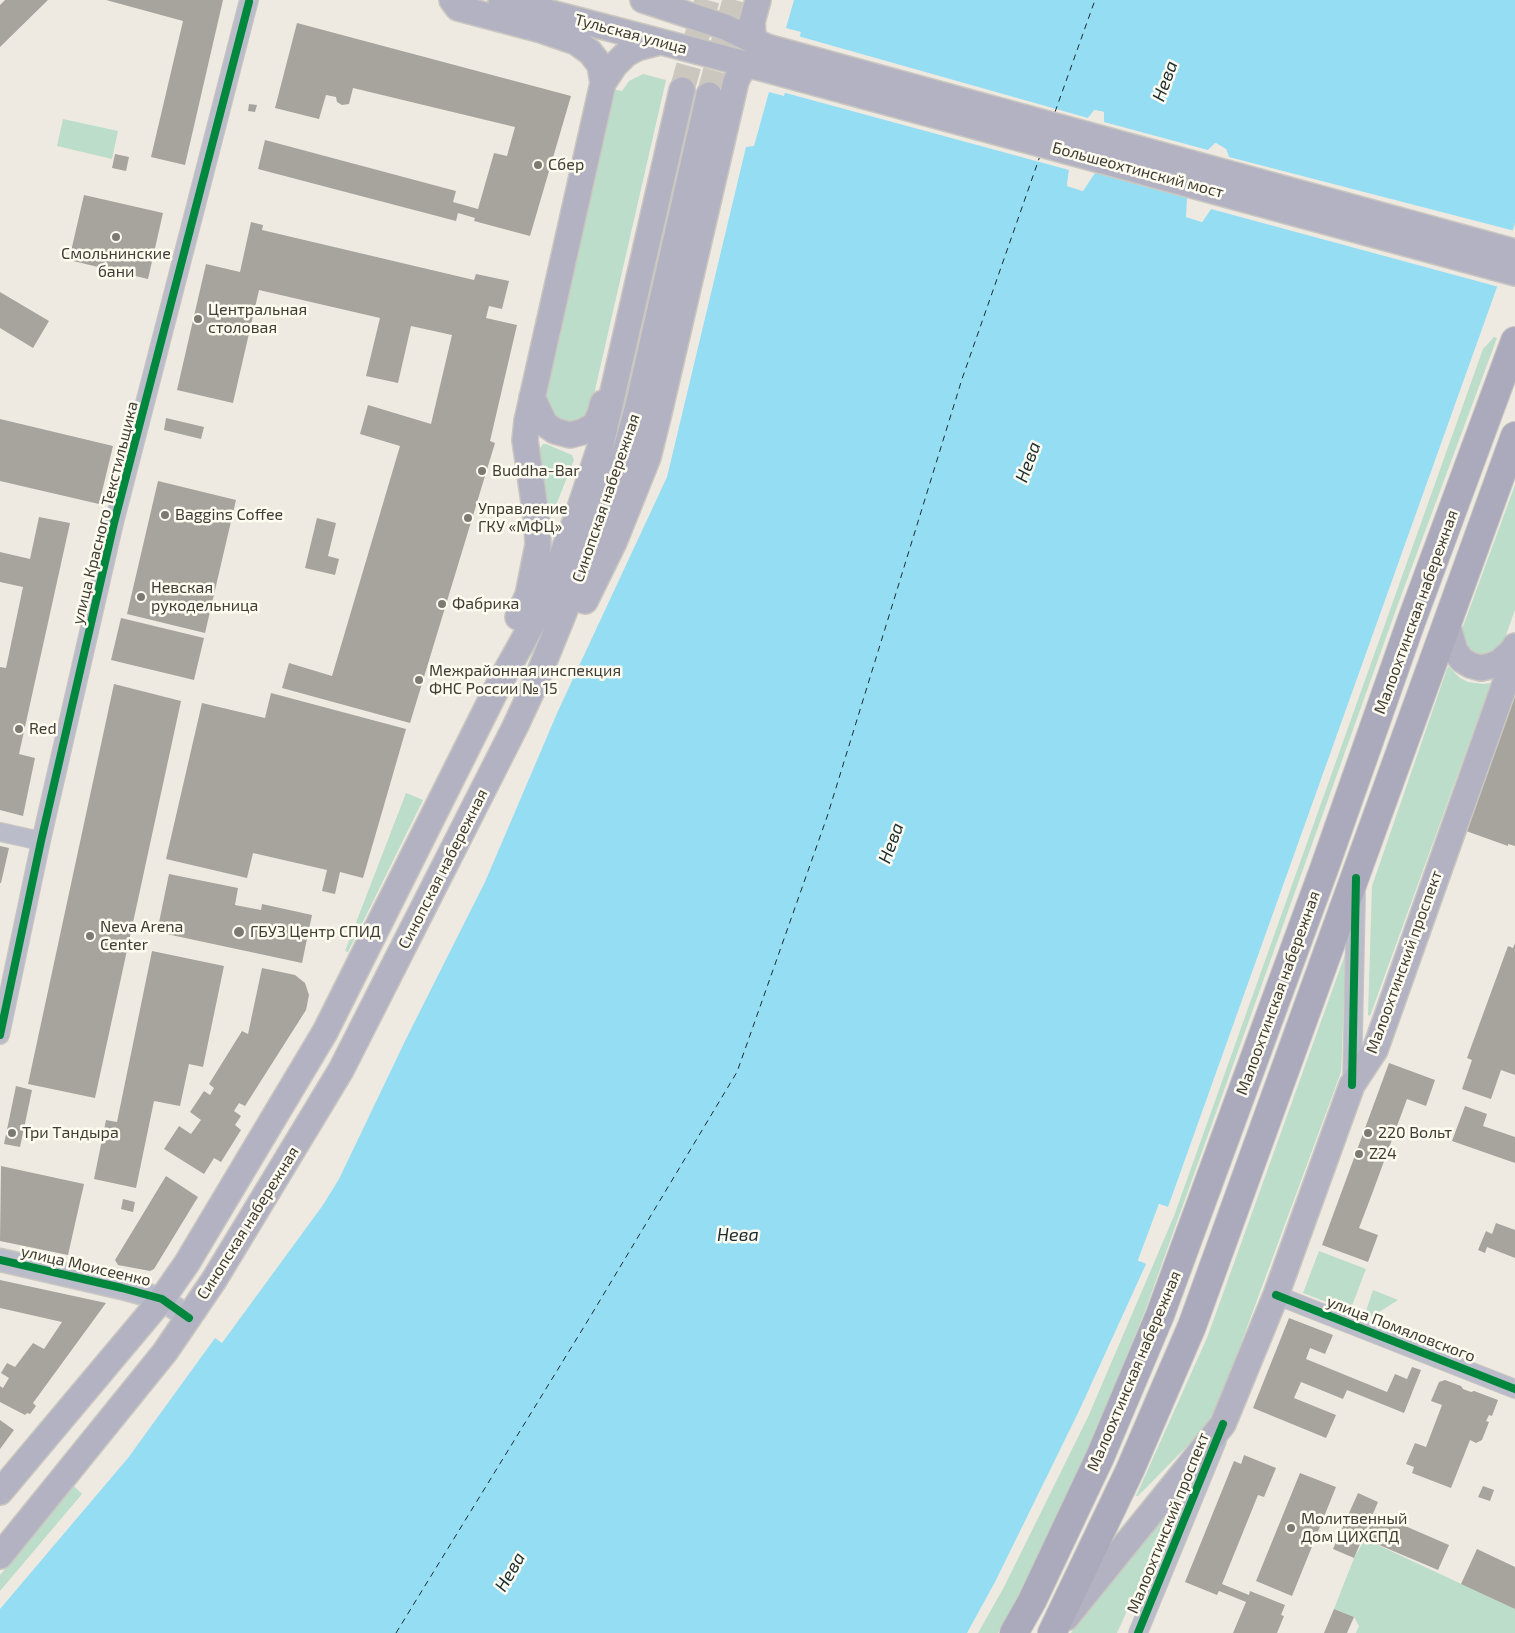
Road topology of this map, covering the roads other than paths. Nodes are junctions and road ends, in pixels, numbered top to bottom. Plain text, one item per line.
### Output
1 (249, 0) edge
2 (452, 0) edge
3 (502, 0) edge
4 (643, 0) edge
5 (758, 0) edge
6 (678, 7) edge
7 (660, 42) junction
8 (758, 56) junction
9 (603, 83) junction
10 (682, 90) tunnel mouth
11 (708, 95) tunnel mouth
12 (1515, 252) edge
13 (1515, 273) edge
14 (1515, 342) edge
15 (620, 359) junction
16 (532, 397) junction
17 (1515, 436) edge
18 (1447, 623) junction
19 (551, 646) junction
20 (1514, 648) edge
21 (498, 686) junction
22 (0, 832) edge
23 (41, 841) junction
24 (1356, 878) junction
25 (0, 1035) edge
26 (1352, 1085) junction
27 (0, 1260) edge
28 (1276, 1295) junction
29 (162, 1299) junction
30 (189, 1318) junction
31 (1515, 1389) edge
32 (1224, 1424) junction
33 (0, 1492) edge
34 (0, 1556) edge
35 (1014, 1633) edge
36 (1053, 1633) edge
37 (1138, 1633) edge

1 - 23 street, улица Красного Текстильщика
2 - 9 main road
3 - 7 main road, Тульская улица
4 - 6 main road, Тульская улица
5 - 8 main road
6 - 8 main road, Тульская улица
7 - 8 main road, Тульская улица
7 - 9 main road
8 - 12 main road, Большеохтинский мост
8 - 13 main road, Большеохтинский мост
8 - 19 main road
9 - 16 main road
10 - 15 main road, Синопская набережная
11 - 19 main road, Синопская набережная
14 - 35 main road, Малоохтинская набережная
15 - 16 main road
15 - 21 main road, Синопская набережная
16 - 21 main road
17 - 18 main road, Малоохтинская набережная
18 - 20 main road
18 - 24 main road, Малоохтинская набережная
19 - 30 main road, Синопская набережная
20 - 26 main road, Малоохтинский проспект
21 - 29 main road, Синопская набережная
22 - 23 street
23 - 25 street, улица Красного Текстильщика
24 - 26 street
24 - 36 main road, Малоохтинская набережная
26 - 28 main road, Малоохтинский проспект
27 - 29 street, улица Моисеенко
28 - 31 street, улица Помяловского
28 - 32 main road, Малоохтинский проспект
29 - 30 street, улица Моисеенко
29 - 33 main road, Синопская набережная
30 - 34 main road, Синопская набережная
32 - 36 main road
32 - 37 street, Малоохтинский проспект

